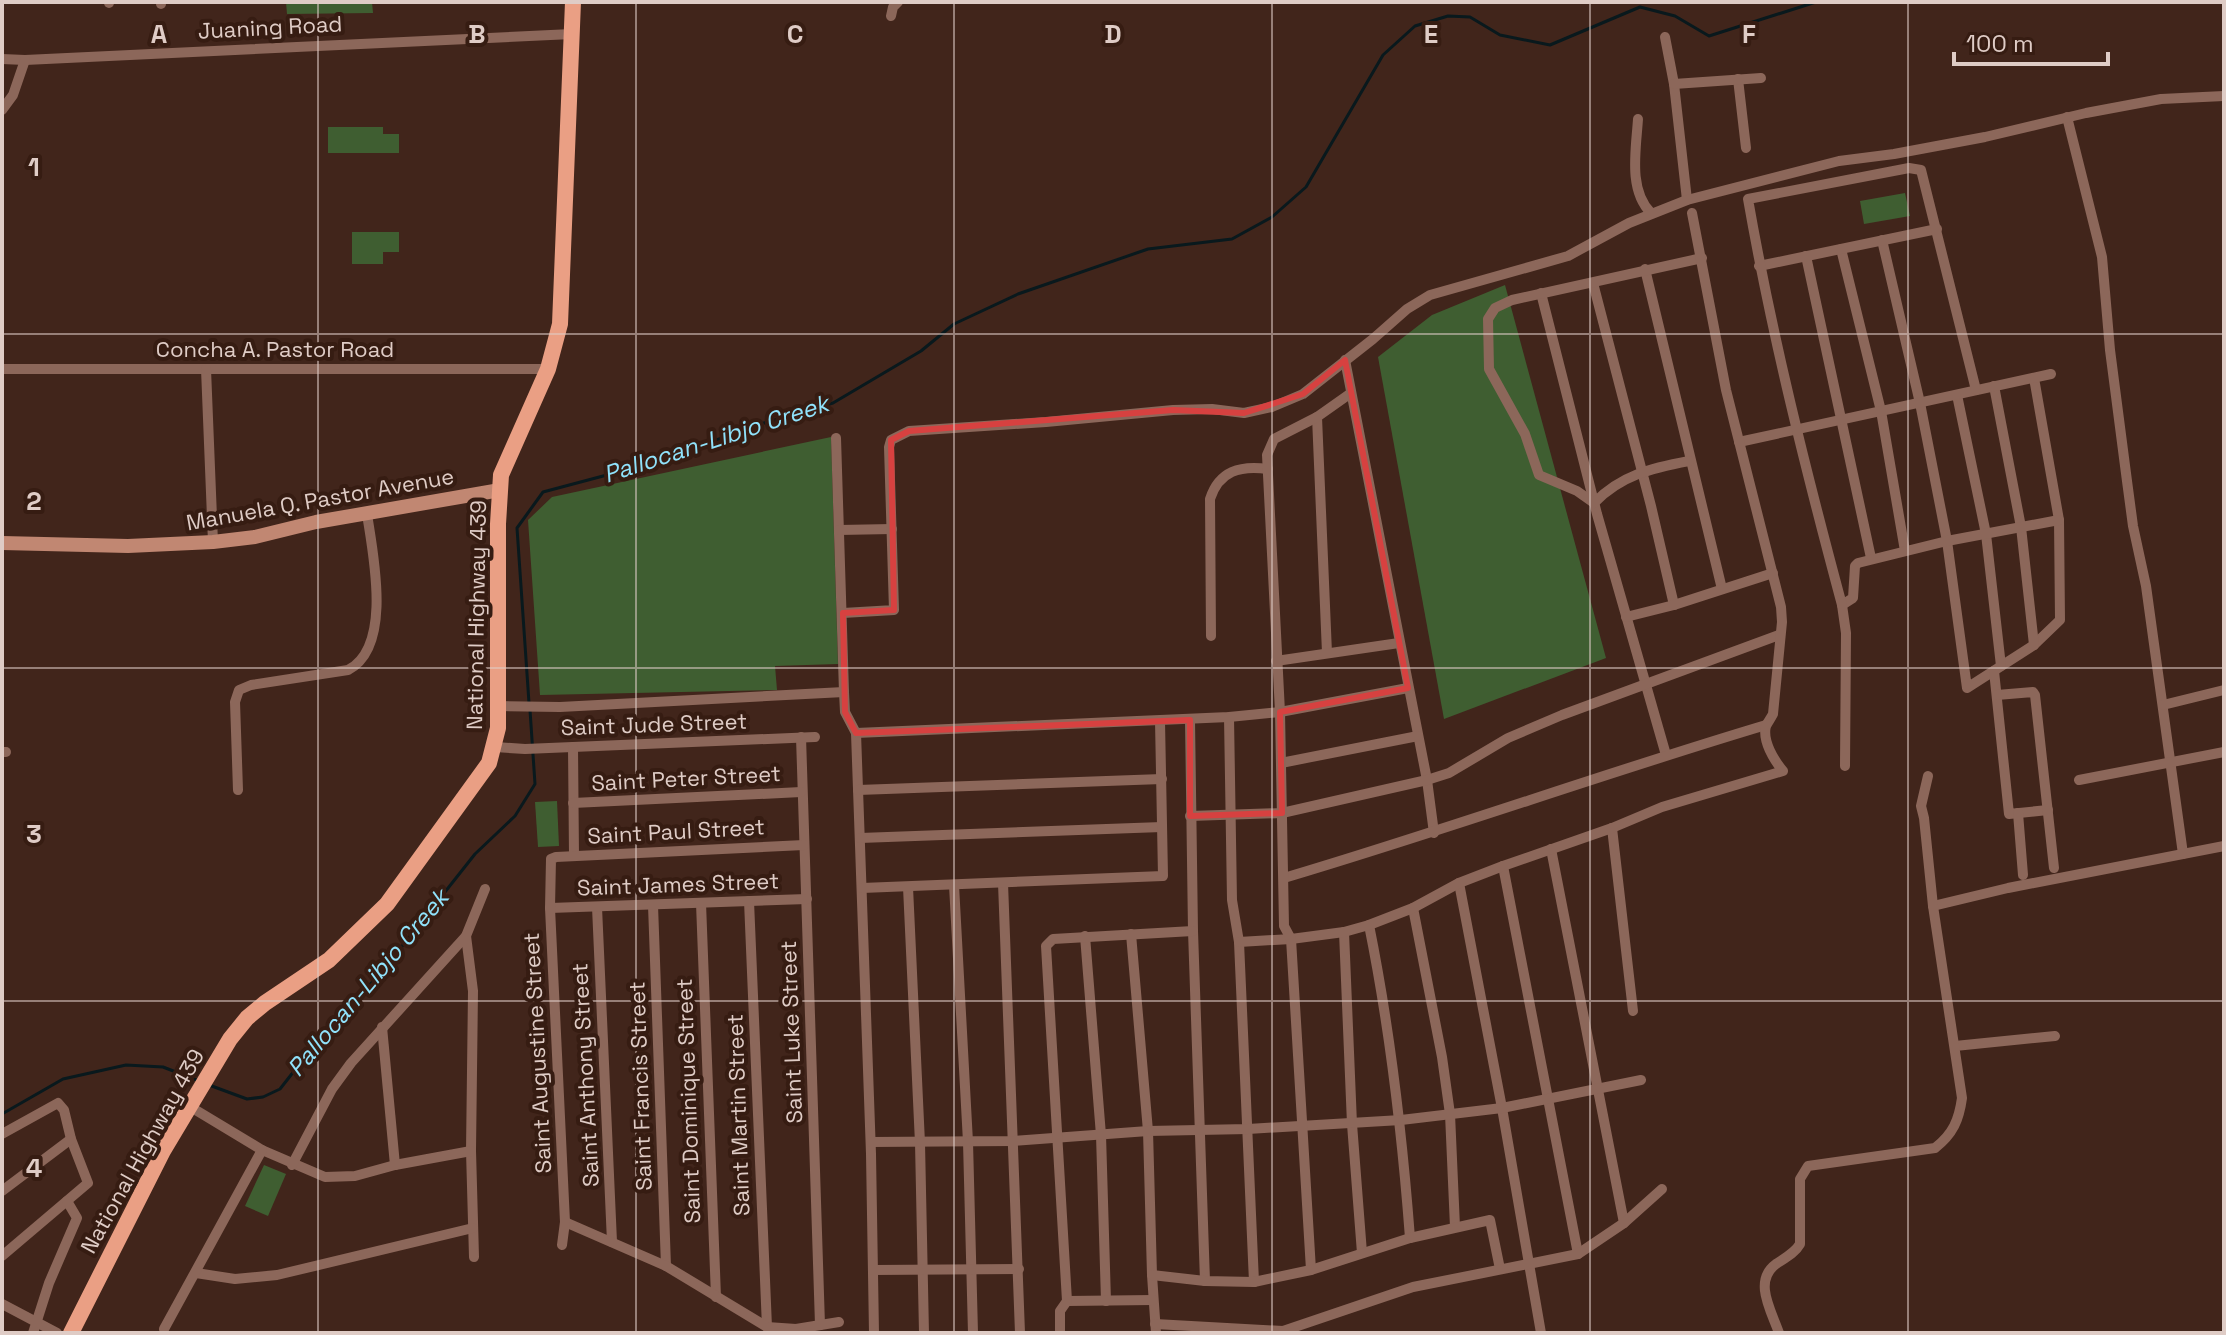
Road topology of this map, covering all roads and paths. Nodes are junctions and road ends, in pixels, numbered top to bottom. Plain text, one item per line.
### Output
1 (573, 2) edge
2 (898, 2) edge
3 (891, 16) dead end
4 (572, 34) junction
5 (1665, 37) dead end
6 (2, 59) edge
7 (25, 60) junction
8 (1761, 78) dead end
9 (1738, 79) junction
10 (1674, 84) junction
11 (2224, 96) edge
12 (2, 110) edge
13 (2067, 117) junction
14 (1638, 119) dead end
15 (1746, 148) dead end
16 (1687, 200) junction
17 (1651, 213) junction
18 (1692, 213) dead end
19 (1937, 229) junction
20 (1882, 240) junction
21 (1841, 249) junction
22 (1806, 256) junction
23 (1702, 258) junction
24 (1759, 266) junction
25 (1645, 269) junction
26 (1593, 283) junction
27 (1541, 293) junction
28 (1345, 360) junction
29 (2, 369) edge
30 (206, 369) junction
31 (548, 369) junction
32 (2051, 374) dead end
33 (2034, 378) junction
34 (1994, 386) junction
35 (1976, 390) junction
36 (1351, 393) junction
37 (1957, 395) junction
38 (1920, 403) junction
39 (1881, 411) junction
40 (1317, 417) junction
41 (1841, 420) junction
42 (1796, 430) junction
43 (836, 438) dead end
44 (1739, 442) junction
45 (1689, 461) junction
46 (1268, 469) junction
47 (1642, 471) junction
48 (500, 490) junction
49 (1594, 503) junction
50 (367, 514) junction
51 (2059, 520) junction
52 (2021, 527) junction
53 (892, 529) junction
54 (839, 530) junction
55 (1986, 534) junction
56 (1947, 541) junction
57 (213, 542) junction
58 (2, 543) edge
59 (1905, 551) junction
60 (1871, 558) junction
61 (1773, 573) junction
62 (1722, 589) junction
63 (1674, 605) junction
64 (1842, 605) junction
65 (843, 613) junction
66 (1626, 617) junction
67 (1779, 635) junction
68 (1211, 636) dead end
69 (1399, 643) junction
70 (2034, 645) junction
71 (1327, 653) junction
72 (1276, 661) junction
73 (1998, 668) junction
74 (1647, 686) junction
75 (1408, 688) junction
76 (2224, 690) edge
77 (844, 692) junction
78 (1997, 695) junction
79 (2163, 705) junction
80 (499, 706) junction
81 (1280, 712) junction
82 (1229, 717) junction
83 (1190, 720) junction
84 (1160, 721) junction
85 (1766, 725) junction
86 (856, 733) junction
87 (1418, 736) junction
88 (801, 737) junction
89 (815, 737) dead end
90 (495, 747) junction
91 (573, 747) junction
92 (2224, 752) edge
93 (1666, 755) junction
94 (2171, 762) junction
95 (1281, 763) junction
96 (1845, 766) dead end
97 (1928, 776) dead end
98 (1162, 779) junction
99 (1427, 780) junction
100 (2079, 780) dead end
101 (238, 790) dead end
102 (858, 790) junction
103 (801, 792) junction
104 (573, 803) junction
105 (2048, 810) junction
106 (1231, 813) junction
107 (1282, 813) junction
108 (2018, 813) junction
109 (1190, 816) junction
110 (1162, 827) junction
111 (1612, 828) junction
112 (1434, 833) junction
113 (860, 838) junction
114 (804, 845) junction
115 (2224, 846) edge
116 (1551, 849) junction
117 (2183, 854) junction
118 (574, 856) junction
119 (551, 859) joint
120 (1503, 866) junction
121 (2054, 868) dead end
122 (2023, 875) dead end
123 (1284, 878) junction
124 (1003, 883) junction
125 (1459, 883) junction
126 (954, 885) junction
127 (908, 887) junction
128 (862, 888) junction
129 (485, 889) dead end
130 (807, 899) junction
131 (749, 901) junction
132 (701, 903) junction
133 (653, 905) junction
134 (1933, 906) junction
135 (597, 907) junction
136 (550, 908) junction
137 (1413, 908) junction
138 (1369, 925) junction
139 (1193, 931) junction
140 (1344, 932) junction
141 (1131, 934) junction
142 (466, 936) junction
143 (1085, 936) junction
144 (1291, 939) junction
145 (1239, 942) junction
146 (1633, 1011) dead end
147 (382, 1027) junction
148 (2055, 1036) dead end
149 (1955, 1046) junction
150 (1641, 1080) dead end
151 (1596, 1088) junction
152 (1549, 1099) junction
153 (192, 1101) junction
154 (1502, 1108) junction
155 (1450, 1114) junction
156 (1401, 1120) junction
157 (1352, 1124) junction
158 (1301, 1126) junction
159 (1200, 1129) junction
160 (1248, 1129) junction
161 (1148, 1131) junction
162 (2, 1134) edge
163 (1101, 1135) junction
164 (1058, 1137) junction
165 (71, 1139) junction
166 (1014, 1141) junction
167 (871, 1142) junction
168 (968, 1142) junction
169 (920, 1143) junction
170 (262, 1150) junction
171 (471, 1151) junction
172 (292, 1165) junction
173 (395, 1165) junction
174 (1662, 1189) dead end
175 (2, 1191) edge
176 (67, 1201) junction
177 (565, 1222) junction
178 (1624, 1223) junction
179 (1455, 1227) junction
180 (473, 1228) junction
181 (1410, 1238) junction
182 (612, 1242) junction
183 (562, 1245) dead end
184 (1362, 1253) junction
185 (1578, 1254) junction
186 (2, 1256) edge
187 (474, 1257) dead end
188 (1530, 1263) junction
189 (666, 1266) junction
190 (1019, 1269) junction
191 (1500, 1269) junction
192 (873, 1270) junction
193 (923, 1270) junction
194 (971, 1270) junction
195 (1311, 1270) junction
196 (196, 1273) junction
197 (1152, 1275) junction
198 (1205, 1281) junction
199 (1254, 1282) junction
200 (716, 1297) junction
201 (1153, 1300) junction
202 (1067, 1301) junction
203 (1106, 1301) junction
204 (2, 1304) edge
205 (839, 1322) dead end
206 (820, 1325) junction
207 (767, 1327) junction
208 (35, 1328) edge
209 (164, 1329) dead end
210 (1156, 1329) edge
211 (57, 1333) edge
212 (71, 1333) edge
213 (874, 1333) edge
214 (924, 1333) edge
215 (973, 1333) edge
216 (1020, 1333) edge
217 (1060, 1333) edge
218 (1541, 1333) edge
219 (1779, 1333) edge

1 - 4 main road, National Highway 439
2 - 3 street
4 - 7 street, Juaning Road
4 - 31 main road, National Highway 439
5 - 10 street
6 - 7 street, Juaning Road
7 - 12 street
8 - 9 street
9 - 10 street
9 - 15 street
10 - 16 street
11 - 13 street
13 - 16 street
13 - 79 street
14 - 17 street
16 - 17 street
17 - 28 street
18 - 23 street
19 - 20 street
19 - 24 street
19 - 35 street
20 - 21 street
20 - 38 street
21 - 22 street
21 - 39 street
22 - 24 street
22 - 41 street
23 - 25 street
23 - 44 street
24 - 42 street
25 - 26 street
25 - 45 street
26 - 27 street
26 - 47 street
27 - 49 street
27 - 49 street
28 - 36 street
28 - 53 street
29 - 30 street, Concha A. Pastor Road
30 - 31 street, Concha A. Pastor Road
30 - 57 street
31 - 48 main road, National Highway 439
32 - 33 street
33 - 34 street
33 - 51 street
34 - 35 street
34 - 52 street
35 - 37 street
36 - 40 street
36 - 69 street
37 - 38 street
37 - 55 street
38 - 39 street
38 - 56 street
39 - 41 street
39 - 59 street
40 - 46 street
40 - 71 street
41 - 42 street
41 - 60 street
42 - 44 street
42 - 64 street
43 - 54 street
44 - 61 street
45 - 47 street
45 - 62 street
46 - 68 street
46 - 72 street
47 - 49 street
47 - 63 street
48 - 50 main road, Manuela Q. Pastor Avenue
48 - 80 main road, National Highway 439
49 - 66 street
50 - 57 main road, Manuela Q. Pastor Avenue
50 - 101 street
51 - 52 street
51 - 70 street
52 - 55 street
52 - 70 street
53 - 54 street
53 - 65 street
54 - 65 street
55 - 56 street
55 - 73 street
56 - 59 street
56 - 73 street
57 - 58 main road, Manuela Q. Pastor Avenue
59 - 60 street
60 - 64 street
61 - 62 street
61 - 67 street
62 - 63 street
63 - 66 street
64 - 96 street
65 - 77 street
66 - 74 street
67 - 74 street
67 - 85 street
69 - 71 street
69 - 75 street
70 - 73 street
71 - 72 street
72 - 81 street
73 - 78 street
74 - 93 street
74 - 99 street
75 - 81 street
75 - 87 street
76 - 79 street
77 - 80 street
77 - 86 street
78 - 105 street
78 - 108 street
79 - 94 street
80 - 90 main road, National Highway 439
81 - 82 street
81 - 95 street
82 - 83 street
82 - 106 street
83 - 84 street
83 - 109 street
84 - 86 street
84 - 98 street
85 - 93 street
85 - 111 street
86 - 102 street
87 - 95 street
87 - 99 street
88 - 89 street, Saint Jude Street
88 - 91 street, Saint Jude Street
88 - 103 street, Saint Luke Street
90 - 91 street, Saint Jude Street
90 - 153 main road, National Highway 439
91 - 104 street
92 - 94 street
93 - 112 street
94 - 100 street
94 - 117 street
95 - 107 street
97 - 134 street
98 - 102 street
98 - 110 street
99 - 107 street
99 - 112 street
102 - 113 street
103 - 104 street, Saint Peter Street
103 - 114 street, Saint Luke Street
104 - 118 street
105 - 108 street
105 - 121 street
106 - 107 street
106 - 109 street
106 - 145 street
107 - 123 street
108 - 122 street
109 - 139 street
110 - 113 street
110 - 124 street
111 - 116 street
111 - 146 street
112 - 123 street
113 - 128 street
114 - 118 street, Saint Paul Street
114 - 130 street, Saint Luke Street
115 - 117 street
116 - 120 street
116 - 151 street
117 - 134 street
118 - 119 street, Saint Paul Street
119 - 136 street, Saint Augustine Street
120 - 125 street
120 - 152 street
123 - 144 street
124 - 126 street
124 - 166 street
125 - 137 street
125 - 154 street
126 - 127 street
126 - 168 street
127 - 128 street
127 - 169 street
128 - 167 street
129 - 142 street
130 - 131 street, Saint James Street
130 - 206 street, Saint Luke Street
131 - 132 street, Saint James Street
131 - 207 street, Saint Martin Street
132 - 133 street, Saint James Street
132 - 200 street, Saint Dominique Street
133 - 135 street, Saint James Street
133 - 189 street, Saint Francis Street
134 - 149 street
135 - 136 street, Saint James Street
135 - 182 street, Saint Anthony Street
136 - 177 street, Saint Augustine Street
137 - 138 street
137 - 155 street
138 - 140 street
138 - 156 street
139 - 141 street
139 - 159 street
140 - 144 street
140 - 157 street
141 - 143 street
141 - 161 street
142 - 147 street
142 - 171 street
143 - 163 street
143 - 164 street
144 - 145 street
144 - 158 street
145 - 160 street
147 - 172 street
147 - 173 street
148 - 149 street
149 - 219 street
150 - 151 street
151 - 152 street
151 - 178 street
152 - 154 street
152 - 185 street
153 - 170 street
153 - 212 main road, National Highway 439
154 - 155 street
154 - 188 street
155 - 156 street
155 - 179 street
156 - 157 street
156 - 181 street
157 - 158 street
157 - 184 street
158 - 160 street
158 - 195 street
159 - 160 street
159 - 161 street
159 - 198 street
160 - 199 street
161 - 163 street
161 - 197 street
162 - 165 street
163 - 164 street
163 - 203 street
164 - 166 street
164 - 202 street
165 - 175 street
165 - 176 street
166 - 168 street
166 - 190 street
167 - 169 street
167 - 192 street
168 - 169 street
168 - 194 street
169 - 193 street
170 - 172 street
170 - 196 street
171 - 173 street
171 - 180 street
172 - 173 street
174 - 178 street
176 - 186 street
176 - 208 street
177 - 182 street
177 - 183 street, Saint Augustine Street
178 - 185 street
179 - 181 street
179 - 191 street
180 - 187 street
180 - 196 street
181 - 184 street
182 - 189 street
184 - 195 street
185 - 188 street
188 - 191 street
188 - 218 street
189 - 200 street
190 - 194 street
190 - 216 street
191 - 210 street
192 - 193 street
192 - 213 street
193 - 194 street
193 - 214 street
194 - 215 street
195 - 199 street
196 - 209 street
197 - 198 street
197 - 201 street
198 - 199 street
200 - 207 street
201 - 203 street
201 - 210 street
202 - 203 street
202 - 217 street
204 - 208 street
205 - 206 street
206 - 207 street
208 - 211 street

